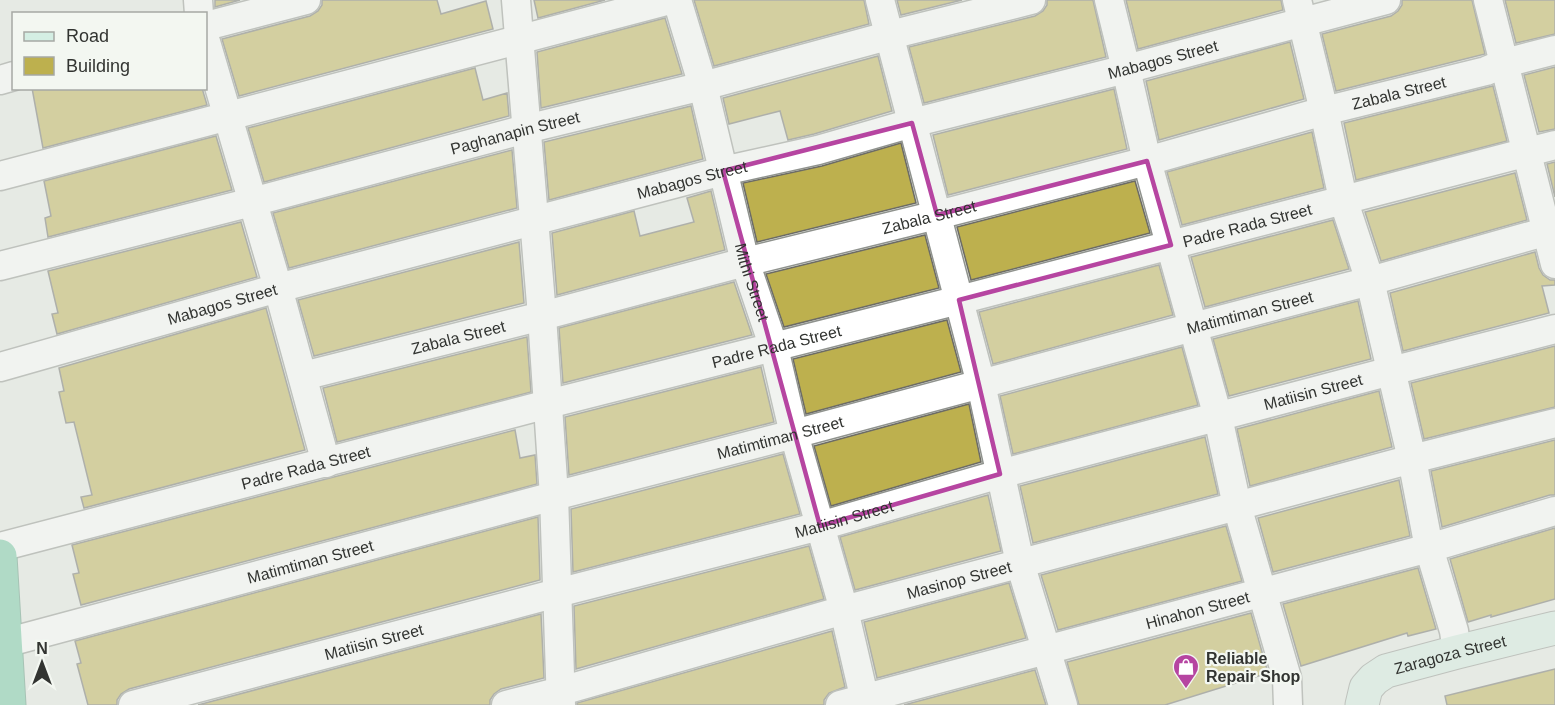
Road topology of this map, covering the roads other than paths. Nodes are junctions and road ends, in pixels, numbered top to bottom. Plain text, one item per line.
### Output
1 (306, 0) edge
2 (516, 0) edge
3 (670, 0) edge
4 (677, 0) edge
5 (880, 0) edge
6 (1031, 0) edge
7 (1109, 0) edge
8 (1386, 0) edge
9 (1488, 0) edge
10 (1300, 11) edge
11 (207, 26) edge
12 (890, 36) junction
13 (520, 39) junction
14 (207, 45) edge
15 (1555, 50) edge
16 (1505, 63) junction
17 (1126, 69) junction
18 (702, 86) junction
19 (1324, 111) junction
20 (228, 116) junction
21 (912, 123) junction
22 (526, 129) junction
23 (1555, 145) edge
24 (1527, 152) junction
25 (1147, 161) junction
26 (723, 171) junction
27 (0, 176) edge
28 (1343, 200) junction
29 (252, 202) junction
30 (937, 215) junction
31 (534, 222) junction
32 (1551, 230) edge
33 (1171, 245) junction
34 (745, 262) junction
35 (1555, 264) edge
36 (0, 266) edge
37 (1370, 281) junction
38 (278, 288) junction
39 (959, 300) junction
40 (542, 316) junction
41 (1193, 327) junction
42 (1555, 329) edge
43 (774, 348) junction
44 (0, 367) edge
45 (1391, 370) junction
46 (303, 376) junction
47 (981, 384) junction
48 (548, 404) junction
49 (1218, 417) junction
50 (1555, 423) edge
51 (794, 434) junction
52 (1412, 459) junction
53 (326, 463) junction
54 (1000, 474) junction
55 (554, 496) junction
56 (1238, 506) junction
57 (1555, 511) edge
58 (819, 526) junction
59 (0, 547) edge
60 (1429, 548) junction
61 (0, 556) edge
62 (1020, 564) junction
63 (557, 592) junction
64 (1263, 592) junction
65 (844, 610) junction
66 (1555, 627) edge
67 (5, 644) junction
68 (1048, 651) junction
69 (1457, 652) junction
70 (561, 698) edge
71 (857, 703) edge
72 (9, 705) edge
73 (133, 705) edge
74 (506, 705) edge
75 (1063, 705) edge
76 (1288, 705) edge
77 (1362, 705) edge

1 - 11 street
2 - 13 street
3 - 13 street
4 - 18 street, Mithi Street
5 - 12 street
6 - 12 street, Paghanapin Street
7 - 17 street
8 - 10 street, Mabagos Street
9 - 16 street
10 - 17 street, Mabagos Street
10 - 19 street
12 - 18 street, Paghanapin Street
12 - 21 street
13 - 20 street
13 - 22 street
14 - 20 street
15 - 16 street, Zabala Street
16 - 19 street, Zabala Street
16 - 24 street
17 - 21 street, Mabagos Street
17 - 25 street
18 - 22 street, Paghanapin Street
18 - 26 street, Mithi Street
19 - 25 street, Zabala Street
19 - 28 street
20 - 27 street
20 - 29 street
21 - 26 street, Mabagos Street
21 - 30 street
22 - 29 street, Paghanapin Street
22 - 31 street
23 - 24 street, Padre Rada Street
24 - 28 street, Padre Rada Street
24 - 32 street
25 - 30 street, Zabala Street
25 - 33 street
26 - 31 street, Mabagos Street
26 - 34 street, Mithi Street
28 - 33 street, Padre Rada Street
28 - 37 street
29 - 36 street, Paghanapin Street
29 - 38 street
30 - 34 street, Zabala Street
30 - 39 street
31 - 38 street, Mabagos Street
31 - 40 street
32 - 35 street
32 - 37 street, Matimtiman Street
33 - 39 street, Padre Rada Street
33 - 41 street
34 - 40 street, Zabala Street
34 - 43 street, Mithi Street
37 - 41 street, Matimtiman Street
37 - 45 street
38 - 44 street, Mabagos Street
38 - 46 street
39 - 43 street, Padre Rada Street
39 - 47 street
40 - 46 street, Zabala Street
40 - 48 street
41 - 47 street, Matimtiman Street
41 - 49 street
42 - 45 street, Matiisin Street
43 - 48 street, Padre Rada Street
43 - 51 street, Mithi Street
45 - 49 street, Matiisin Street
45 - 52 street
46 - 53 street
47 - 51 street, Matimtiman Street
47 - 54 street
48 - 53 street, Padre Rada Street
48 - 55 street
49 - 54 street, Matiisin Street
49 - 56 street
50 - 52 street, Masinop Street
51 - 55 street, Matimtiman Street
51 - 58 street, Mithi Street
52 - 56 street, Masinop Street
52 - 60 street
53 - 59 street, Padre Rada Street
54 - 58 street, Matiisin Street
54 - 62 street
55 - 63 street
55 - 67 street, Matimtiman Street
56 - 62 street, Masinop Street
56 - 64 street
57 - 60 street, Hinahon Street
58 - 63 street, Matiisin Street
58 - 65 street, Mithi Street
60 - 64 street, Hinahon Street
60 - 69 street
61 - 67 highway
62 - 65 street, Masinop Street
62 - 68 street
63 - 70 street
63 - 73 street, Matiisin Street
64 - 68 street, Hinahon Street
64 - 76 street
65 - 70 street, Masinop Street
65 - 71 street, Mithi Street
66 - 69 street, Zaragoza Street
67 - 72 highway
68 - 71 street, Hinahon Street
68 - 75 street
69 - 77 street, Zaragoza Street
70 - 74 street, Masinop Street

